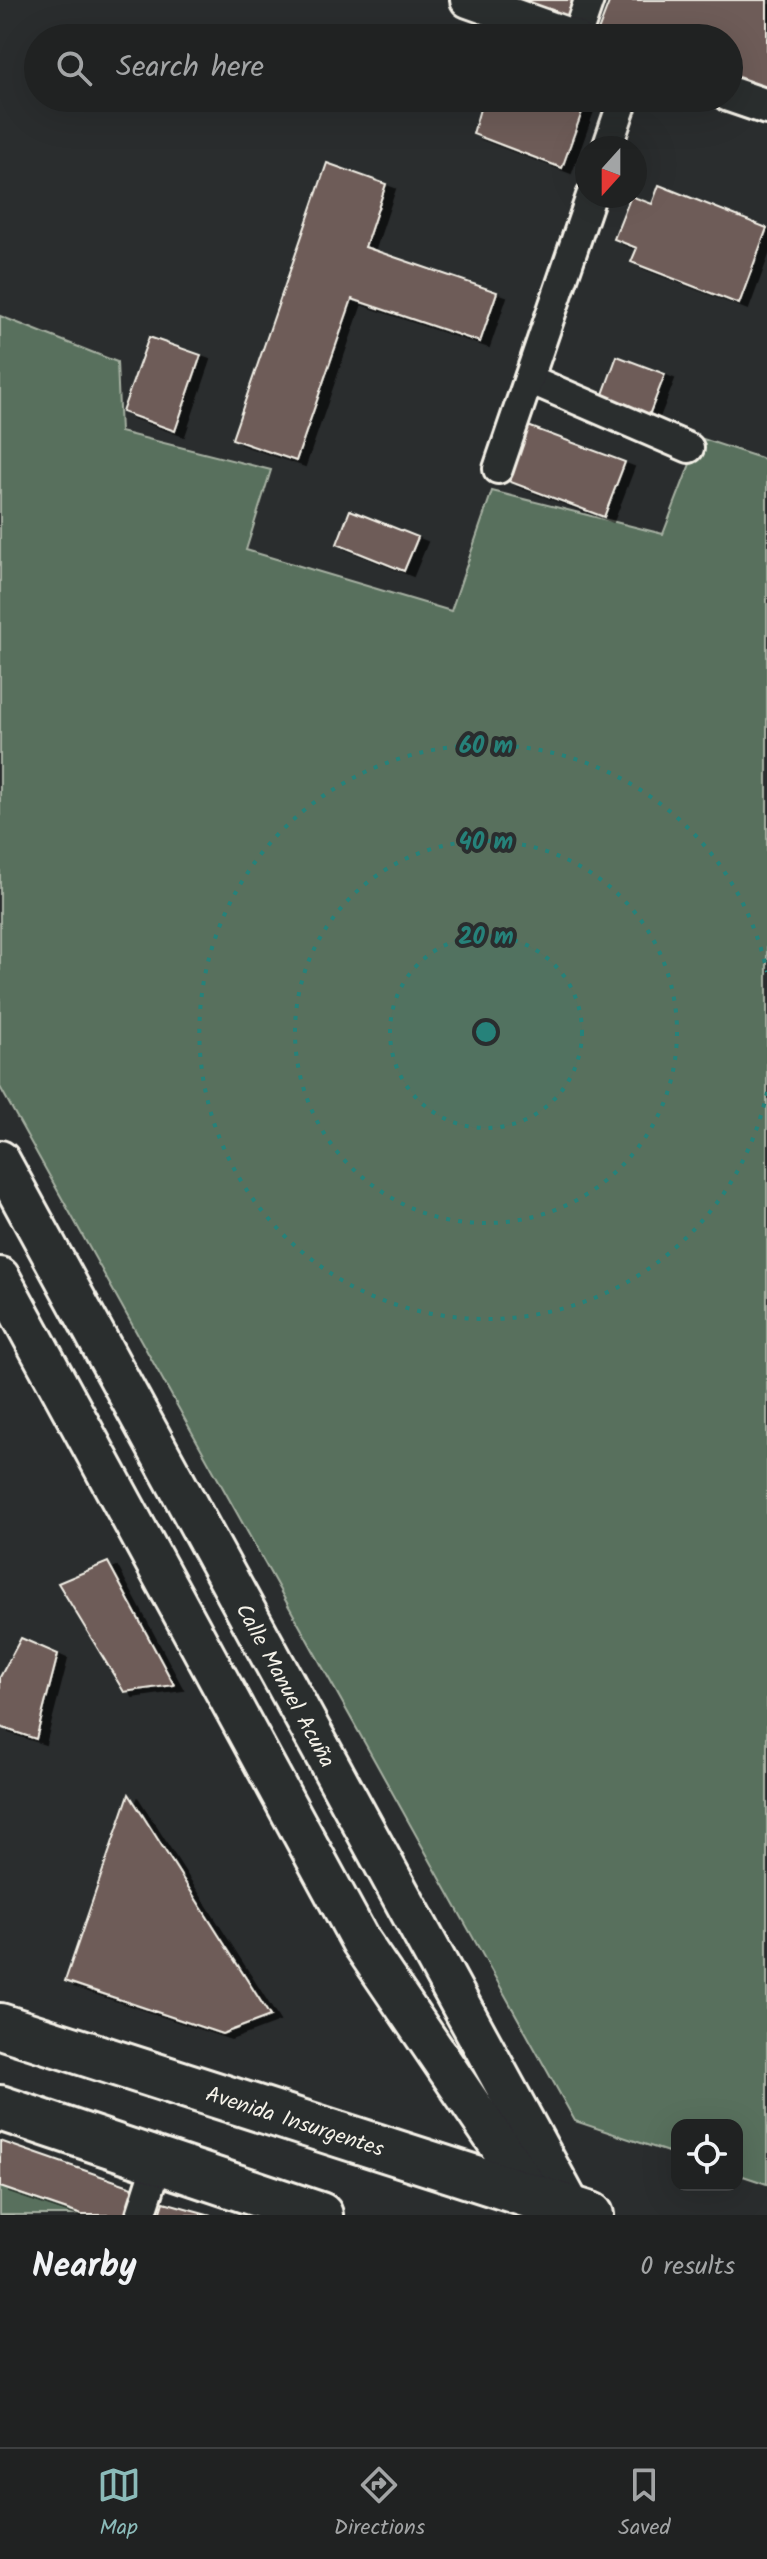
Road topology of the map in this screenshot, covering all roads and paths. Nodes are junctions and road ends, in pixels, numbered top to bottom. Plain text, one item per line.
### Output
1 (468, 0) edge
2 (589, 0) edge
3 (536, 24) edge
4 (580, 24) edge
5 (743, 99) edge
6 (767, 107) edge
7 (619, 112) edge
8 (611, 136) edge
9 (587, 208) edge
10 (529, 379) junction
11 (689, 448) dead end
12 (498, 469) dead end
13 (0, 1160) edge
14 (0, 1277) edge
15 (0, 2026) edge
16 (0, 2108) edge
17 (159, 2159) junction
18 (562, 2209) edge
19 (141, 2215) edge
20 (320, 2215) edge

1 - 3 street
2 - 4 street
5 - 6 street
7 - 8 street
9 - 10 street
10 - 11 street
10 - 12 street
13 - 18 main road, Calle Manuel Acuña
14 - 18 main road
15 - 18 main road, Avenida Insurgentes
16 - 17 main road
17 - 19 street
17 - 20 main road

